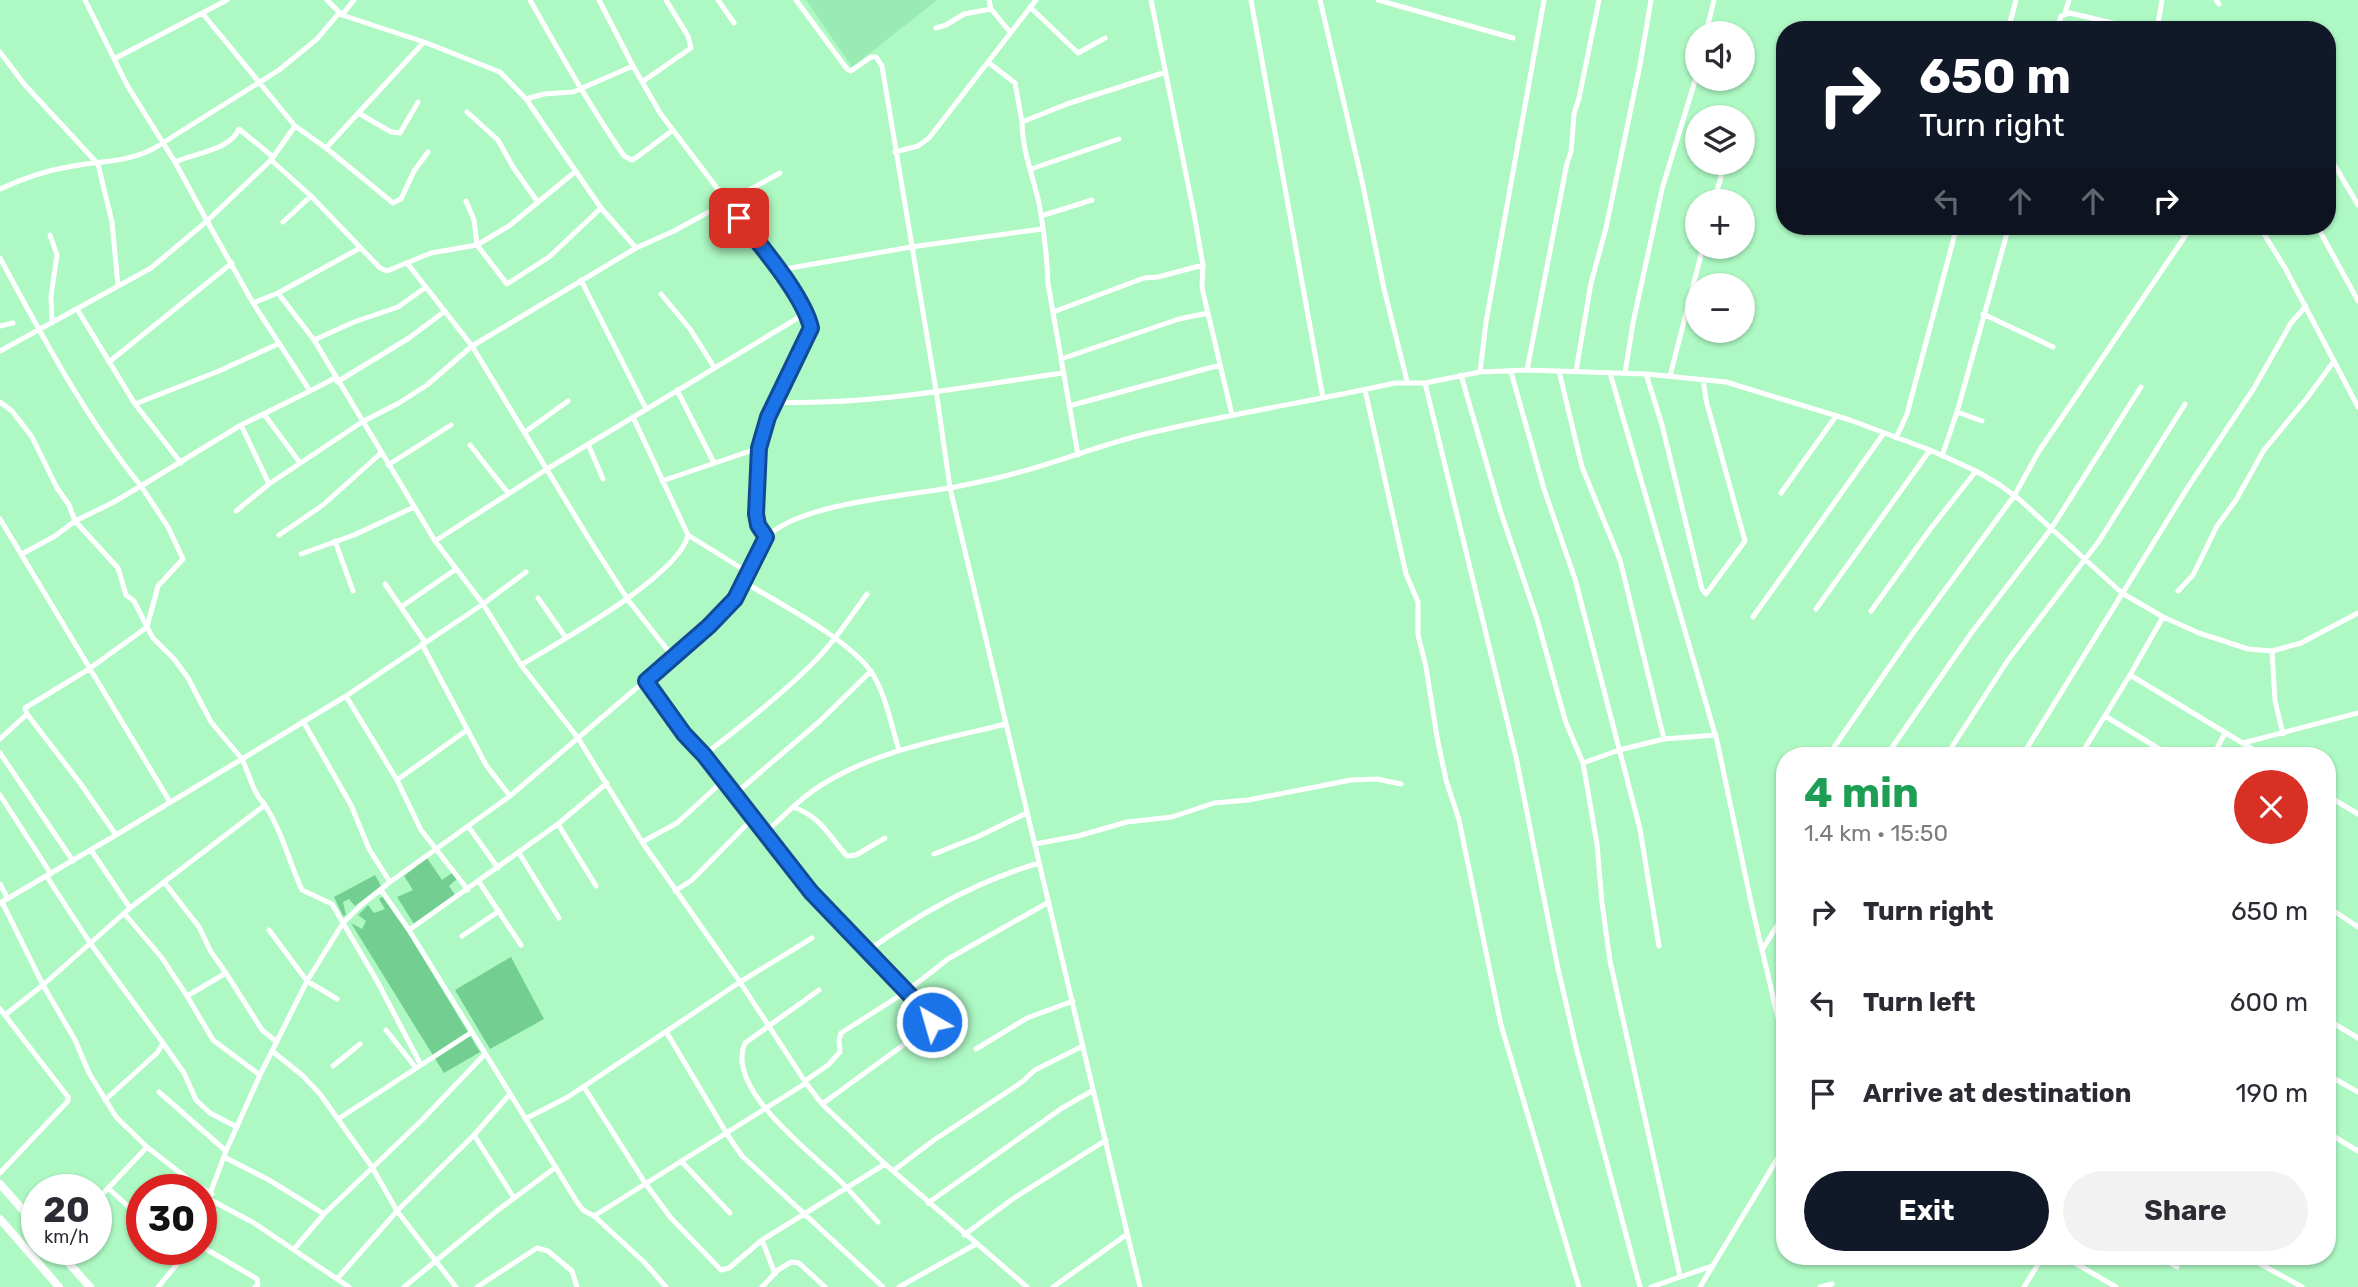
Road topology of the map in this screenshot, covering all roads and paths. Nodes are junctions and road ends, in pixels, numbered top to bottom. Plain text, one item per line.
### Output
1 (85, 0) edge
2 (227, 0) edge
3 (327, 0) edge
4 (354, 0) edge
5 (530, 0) edge
6 (599, 0) edge
7 (666, 0) edge
8 (718, 0) edge
9 (796, 0) edge
10 (989, 0) edge
11 (1036, 0) edge
12 (1151, 0) edge
13 (1251, 0) edge
14 (1320, 0) edge
15 (1378, 0) edge
16 (1544, 0) edge
17 (1599, 0) edge
18 (1651, 0) edge
19 (1714, 0) edge
20 (2016, 0) edge
21 (2069, 0) edge
22 (2162, 0) edge
23 (1030, 7) junction
24 (990, 9) junction
25 (2065, 13) junction
26 (204, 14) junction
27 (341, 14) junction
28 (1709, 21) edge
29 (2010, 21) edge
30 (2059, 21) edge
31 (2107, 21) edge
32 (2158, 21) edge
33 (734, 23) dead end
34 (936, 28) dead end
35 (1010, 32) junction
36 (1105, 38) dead end
37 (1513, 38) dead end
38 (424, 42) junction
39 (0, 52) edge
40 (114, 59) junction
41 (989, 63) junction
42 (633, 66) junction
43 (1166, 72) junction
44 (257, 82) junction
45 (642, 82) junction
46 (579, 89) junction
47 (1692, 91) edge
48 (526, 99) junction
49 (418, 102) dead end
50 (467, 112) dead end
51 (360, 114) junction
52 (1022, 122) junction
53 (295, 126) junction
54 (673, 130) junction
55 (1119, 139) dead end
56 (162, 142) junction
57 (326, 148) junction
58 (428, 152) dead end
59 (895, 152) junction
60 (272, 158) junction
61 (175, 162) junction
62 (98, 164) junction
63 (2336, 168) edge
64 (1031, 169) junction
65 (576, 171) junction
66 (780, 173) dead end
67 (0, 189) edge
68 (311, 196) junction
69 (1091, 200) dead end
70 (467, 201) dead end
71 (537, 201) junction
72 (726, 201) junction
73 (2358, 205) edge
74 (601, 208) junction
75 (1041, 216) junction
76 (207, 221) junction
77 (283, 222) dead end
78 (1042, 229) junction
79 (50, 235) dead end
80 (1955, 235) edge
81 (2006, 235) edge
82 (2186, 235) edge
83 (2264, 235) edge
84 (2322, 235) edge
85 (477, 245) junction
86 (911, 247) junction
87 (360, 248) junction
88 (636, 248) junction
89 (0, 258) edge
90 (1700, 259) edge
91 (232, 263) junction
92 (407, 263) junction
93 (1203, 265) junction
94 (779, 270) junction
95 (581, 280) junction
96 (118, 286) junction
97 (426, 287) junction
98 (278, 293) junction
99 (661, 294) dead end
100 (2358, 301) edge
101 (253, 303) junction
102 (2306, 306) junction
103 (77, 309) junction
104 (445, 311) junction
105 (1053, 312) junction
106 (806, 313) junction
107 (1208, 313) junction
108 (1983, 314) junction
109 (13, 323) dead end
110 (52, 323) junction
111 (0, 326) edge
112 (38, 330) junction
113 (314, 340) junction
114 (278, 344) junction
115 (472, 346) junction
116 (2053, 347) dead end
117 (0, 351) edge
118 (1061, 359) junction
119 (2334, 360) junction
120 (109, 362) junction
121 (1220, 365) junction
122 (714, 367) junction
123 (1527, 370) junction
124 (1559, 371) junction
125 (1576, 371) junction
126 (1480, 372) junction
127 (1511, 372) junction
128 (1063, 373) junction
129 (1610, 373) junction
130 (1625, 373) junction
131 (1646, 374) junction
132 (1461, 375) junction
133 (1670, 376) junction
134 (1703, 379) junction
135 (336, 380) junction
136 (1407, 381) junction
137 (1425, 383) junction
138 (2141, 387) dead end
139 (677, 390) junction
140 (936, 390) junction
141 (1365, 390) junction
142 (310, 391) junction
143 (1323, 398) junction
144 (568, 401) dead end
145 (0, 402) edge
146 (776, 402) junction
147 (135, 404) junction
148 (2185, 404) dead end
149 (1069, 406) junction
150 (2358, 407) edge
151 (646, 409) junction
152 (1957, 412) junction
153 (264, 414) junction
154 (1232, 415) junction
155 (1836, 416) junction
156 (633, 417) junction
157 (1982, 421) dead end
158 (362, 422) junction
159 (241, 425) junction
160 (451, 425) dead end
161 (524, 432) junction
162 (1884, 433) junction
163 (1896, 438) junction
164 (588, 444) junction
165 (470, 445) dead end
166 (759, 448) junction
167 (1930, 450) junction
168 (381, 453) junction
169 (1078, 456) junction
170 (1942, 456) junction
171 (181, 463) junction
172 (300, 463) junction
173 (714, 463) junction
174 (388, 465) junction
175 (547, 469) junction
176 (1976, 471) junction
177 (603, 479) dead end
178 (662, 481) junction
179 (269, 484) junction
180 (141, 486) junction
181 (950, 488) junction
182 (508, 493) junction
183 (1781, 493) dead end
184 (2014, 496) junction
185 (414, 507) junction
186 (236, 511) dead end
187 (0, 519) edge
188 (75, 521) junction
189 (2051, 529) junction
190 (279, 535) dead end
191 (688, 535) junction
192 (766, 537) junction
193 (335, 541) junction
194 (435, 541) junction
195 (22, 554) junction
196 (301, 554) dead end
197 (2084, 561) junction
198 (456, 569) junction
199 (526, 572) dead end
200 (749, 573) junction
201 (744, 582) junction
202 (385, 584) dead end
203 (353, 591) dead end
204 (2178, 591) dead end
205 (2122, 593) junction
206 (867, 594) dead end
207 (538, 598) dead end
208 (628, 600) junction
209 (483, 604) junction
210 (401, 607) junction
211 (1816, 609) dead end
212 (1871, 611) dead end
213 (2358, 612) edge
214 (1754, 617) dead end
215 (2163, 617) junction
216 (147, 627) junction
217 (835, 637) junction
218 (566, 638) junction
219 (424, 643) junction
220 (2272, 651) junction
221 (673, 657) junction
222 (522, 665) junction
223 (89, 669) junction
224 (871, 671) junction
225 (2130, 675) junction
226 (646, 681) junction
227 (346, 696) junction
228 (2358, 713) edge
229 (27, 714) junction
230 (2105, 716) junction
231 (1970, 719) dead end
232 (303, 721) junction
233 (1006, 724) junction
234 (467, 730) junction
235 (2225, 733) junction
236 (2283, 734) junction
237 (1716, 735) junction
238 (578, 738) junction
239 (0, 739) edge
240 (1664, 739) junction
241 (2243, 743) junction
242 (1834, 747) edge
243 (1892, 747) edge
244 (1952, 747) edge
245 (1952, 747) edge
246 (2028, 747) edge
247 (2086, 747) edge
248 (2156, 747) edge
249 (2218, 747) edge
250 (2249, 747) edge
251 (898, 750) junction
252 (1619, 750) junction
253 (0, 753) edge
254 (704, 755) junction
255 (242, 759) junction
256 (1584, 763) junction
257 (397, 780) junction
258 (724, 780) junction
259 (607, 783) junction
260 (1401, 783) dead end
261 (735, 794) junction
262 (0, 795) edge
263 (510, 796) junction
264 (2336, 801) edge
265 (170, 802) junction
266 (265, 805) junction
267 (794, 807) junction
268 (1027, 813) junction
269 (2358, 814) edge
270 (753, 818) junction
271 (558, 824) junction
272 (468, 826) junction
273 (765, 833) junction
274 (116, 835) junction
275 (885, 838) dead end
276 (642, 842) junction
277 (1035, 844) junction
278 (434, 849) junction
279 (91, 850) junction
280 (519, 853) junction
281 (934, 854) dead end
282 (73, 861) junction
283 (1039, 863) junction
284 (498, 868) junction
285 (49, 876) junction
286 (164, 882) junction
287 (390, 882) junction
288 (479, 882) junction
289 (0, 884) edge
290 (596, 886) dead end
291 (381, 890) junction
292 (468, 890) junction
293 (675, 891) junction
294 (4, 901) edge
295 (1049, 902) junction
296 (127, 910) junction
297 (499, 911) junction
298 (2336, 912) edge
299 (559, 918) dead end
300 (344, 923) junction
301 (1776, 927) edge
302 (2358, 927) edge
303 (269, 930) dead end
304 (409, 930) junction
305 (462, 936) dead end
306 (812, 938) dead end
307 (90, 943) junction
308 (521, 945) dead end
309 (1659, 946) dead end
310 (869, 950) junction
311 (1762, 950) junction
312 (226, 973) junction
313 (307, 981) junction
314 (740, 982) junction
315 (43, 985) junction
316 (819, 990) dead end
317 (906, 991) junction
318 (187, 996) junction
319 (337, 999) dead end
320 (1073, 1000) junction
321 (0, 1009) edge
322 (1776, 1010) edge
323 (5, 1015) junction
324 (2336, 1025) edge
325 (769, 1026) junction
326 (386, 1030) dead end
327 (472, 1032) junction
328 (667, 1033) junction
329 (2358, 1038) edge
330 (276, 1042) junction
331 (163, 1043) junction
332 (360, 1044) dead end
333 (1083, 1046) junction
334 (976, 1049) dead end
335 (272, 1051) junction
336 (485, 1054) junction
337 (333, 1066) dead end
338 (419, 1066) junction
339 (260, 1075) junction
340 (2336, 1080) edge
341 (805, 1082) junction
342 (584, 1087) junction
343 (1092, 1091) junction
344 (159, 1092) dead end
345 (2358, 1092) edge
346 (510, 1094) junction
347 (106, 1100) junction
348 (822, 1104) junction
349 (766, 1110) junction
350 (338, 1119) junction
351 (525, 1119) junction
352 (237, 1127) junction
353 (727, 1134) junction
354 (474, 1135) junction
355 (2336, 1138) edge
356 (1105, 1140) junction
357 (147, 1147) junction
358 (2358, 1151) edge
359 (225, 1154) junction
360 (681, 1161) junction
361 (1776, 1161) edge
362 (885, 1164) junction
363 (372, 1167) junction
364 (556, 1167) junction
365 (893, 1171) junction
366 (0, 1173) edge
367 (182, 1174) edge
368 (217, 1179) edge
369 (645, 1183) junction
370 (0, 1184) edge
371 (112, 1184) edge
372 (848, 1188) junction
373 (112, 1192) edge
374 (514, 1198) junction
375 (217, 1201) edge
376 (928, 1203) junction
377 (126, 1204) edge
378 (21, 1208) edge
379 (397, 1211) junction
380 (730, 1213) dead end
381 (804, 1213) junction
382 (324, 1214) junction
383 (594, 1216) junction
384 (0, 1219) edge
385 (878, 1222) dead end
386 (964, 1235) junction
387 (1126, 1235) junction
388 (762, 1240) junction
389 (976, 1244) junction
390 (295, 1249) junction
391 (217, 1255) edge
392 (435, 1261) junction
393 (70, 1265) edge
394 (176, 1265) edge
395 (2037, 1265) edge
396 (2078, 1265) edge
397 (2172, 1265) edge
398 (2262, 1265) edge
399 (1712, 1266) junction
400 (2177, 1268) dead end
401 (775, 1274) junction
402 (1680, 1276) junction
403 (337, 1279) junction
404 (1832, 1284) dead end
405 (60, 1287) edge
406 (90, 1287) edge
407 (158, 1287) edge
408 (255, 1287) edge
409 (349, 1287) edge
410 (404, 1287) edge
411 (456, 1287) edge
412 (477, 1287) edge
413 (577, 1287) edge
414 (666, 1287) edge
415 (762, 1287) edge
416 (825, 1287) edge
417 (883, 1287) edge
418 (899, 1287) edge
419 (1027, 1287) edge
420 (1053, 1287) edge
421 (1140, 1287) edge
422 (1579, 1287) edge
423 (1640, 1287) edge
424 (1651, 1287) edge
425 (1700, 1287) edge
426 (1820, 1287) edge
427 (2024, 1287) edge
428 (2116, 1287) edge
429 (2302, 1287) edge

1 - 40 street
2 - 26 street
3 - 27 street
4 - 27 street
5 - 46 street
6 - 42 street
7 - 45 street
8 - 33 street
9 - 59 street
10 - 24 street
11 - 23 street
12 - 43 street
13 - 143 street
14 - 136 street
15 - 37 street
16 - 126 street
17 - 123 street
18 - 125 street
19 - 28 street
20 - 29 street
21 - 25 street
22 - 32 street
23 - 35 street
23 - 36 street
24 - 34 street
24 - 35 street
25 - 30 street
25 - 31 street
26 - 40 street
26 - 44 street
27 - 38 street
27 - 44 street
35 - 41 street
38 - 48 street
38 - 51 street
39 - 62 street
40 - 56 street
41 - 52 street
41 - 59 street
42 - 45 street
42 - 46 street
43 - 52 street
43 - 93 street
44 - 53 street
44 - 56 street
45 - 54 street
46 - 48 street
46 - 54 street
47 - 130 street
48 - 65 street
49 - 51 street
50 - 71 street
51 - 57 street
52 - 64 street
53 - 57 street
53 - 60 street
54 - 72 street
55 - 64 street
56 - 61 street
56 - 62 street
57 - 58 street
59 - 86 street
60 - 61 street
60 - 68 street
60 - 76 street
61 - 76 street
62 - 67 street
62 - 96 street
63 - 73 street
64 - 75 street
65 - 71 street
65 - 74 street
66 - 72 street
68 - 77 street
68 - 87 street
69 - 75 street
70 - 85 street
71 - 85 street
72 - 88 street
72 - 94 street
74 - 85 street
74 - 88 street
75 - 78 street
76 - 91 street
76 - 96 street
78 - 86 street
78 - 105 street
79 - 110 street
80 - 163 street
81 - 108 street
82 - 184 street
83 - 102 street
84 - 100 street
85 - 92 street
86 - 94 street
86 - 140 street
87 - 92 street
87 - 98 street
88 - 95 street
89 - 112 street
90 - 133 street
91 - 101 street
91 - 120 street
92 - 97 street
93 - 105 street
93 - 107 street
94 - 106 street
95 - 115 street
95 - 151 street
96 - 103 street
97 - 104 street
97 - 113 street
98 - 101 street
98 - 113 street
99 - 122 street
101 - 114 street
102 - 119 street
102 - 205 street
103 - 110 street
103 - 120 street
104 - 115 street
104 - 135 street
105 - 118 street
106 - 122 street
106 - 146 street
107 - 118 street
107 - 121 street
108 - 116 street
108 - 152 street
109 - 111 street
110 - 112 street
112 - 117 street
112 - 180 street
113 - 135 street
114 - 142 street
114 - 147 street
115 - 158 street
115 - 161 street
118 - 128 street
119 - 150 street
119 - 204 street
120 - 147 street
121 - 149 street
121 - 154 street
122 - 139 street
123 - 124 street
123 - 127 street
124 - 125 street
124 - 240 street
125 - 129 street
126 - 127 street
126 - 132 street
127 - 252 street
128 - 140 street
128 - 149 street
129 - 130 street
129 - 237 street
130 - 131 street
131 - 133 street
131 - 134 street
132 - 137 street
132 - 256 street
133 - 134 street
134 - 155 street
135 - 142 street
135 - 158 street
136 - 137 street
136 - 141 street
137 - 423 street
138 - 189 street
139 - 151 street
139 - 173 street
140 - 146 street
140 - 181 street
141 - 143 street
141 - 422 street
142 - 153 street
143 - 154 street
144 - 161 street
145 - 188 street
146 - 166 street
147 - 171 street
148 - 197 street
149 - 169 street
151 - 156 street
152 - 157 street
152 - 170 street
153 - 159 street
153 - 172 street
154 - 169 street
155 - 162 street
155 - 183 street
156 - 164 street
156 - 178 street
158 - 168 street
158 - 172 street
159 - 171 street
159 - 179 street
160 - 174 street
161 - 175 street
162 - 163 street
162 - 214 street
163 - 167 street
164 - 175 street
164 - 177 street
165 - 182 street
166 - 173 street
166 - 192 street
167 - 170 street
167 - 211 street
168 - 174 street
168 - 190 street
169 - 181 street
170 - 176 street
171 - 180 street
172 - 179 street
173 - 178 street
174 - 185 street
175 - 182 street
175 - 208 street
176 - 184 street
176 - 212 street
178 - 191 street
179 - 186 street
180 - 188 street
180 - 216 street
181 - 192 street
181 - 233 street
182 - 194 street
184 - 189 street
184 - 242 street
185 - 193 street
185 - 194 street
187 - 195 street
188 - 195 street
188 - 216 street
189 - 197 street
189 - 243 street
191 - 200 street
191 - 208 street
192 - 200 street
193 - 196 street
193 - 203 street
194 - 198 street
195 - 223 street
197 - 205 street
197 - 244 street
198 - 209 street
198 - 210 street
199 - 209 street
200 - 201 street
201 - 217 street
201 - 221 street
202 - 210 street
205 - 215 street
205 - 246 street
206 - 217 street
207 - 218 street
208 - 218 street
208 - 221 street
209 - 219 street
209 - 222 street
210 - 219 street
213 - 220 street
215 - 220 street
215 - 225 street
216 - 223 street
216 - 255 street
217 - 224 street
217 - 254 street
218 - 222 street
219 - 227 street
219 - 234 street
220 - 236 street
221 - 226 street
222 - 238 street
223 - 229 street
223 - 265 street
224 - 251 street
224 - 261 street
225 - 230 street
225 - 235 street
226 - 238 street
226 - 254 street
227 - 232 street
227 - 257 street
228 - 236 street
229 - 239 street
229 - 274 street
230 - 247 street
230 - 248 street
231 - 245 street
232 - 255 street
232 - 287 street
233 - 251 street
233 - 268 street
234 - 257 street
234 - 263 street
235 - 241 street
235 - 249 street
236 - 241 street
237 - 240 street
237 - 311 street
238 - 259 street
238 - 263 street
240 - 252 street
241 - 250 street
251 - 267 street
252 - 256 street
252 - 309 street
253 - 282 street
254 - 258 street
255 - 265 street
255 - 266 street
256 - 402 street
257 - 278 street
258 - 261 street
258 - 276 street
259 - 271 street
259 - 276 street
260 - 277 street
261 - 270 street
262 - 285 street
263 - 272 street
264 - 269 street
265 - 274 street
266 - 286 street
266 - 300 street
267 - 273 street
267 - 275 street
268 - 277 street
268 - 281 street
270 - 273 street
270 - 293 street
271 - 280 street
271 - 290 street
272 - 278 street
272 - 284 street
273 - 310 street
274 - 279 street
276 - 293 street
277 - 283 street
278 - 287 street
278 - 292 street
279 - 282 street
279 - 296 street
280 - 284 street
280 - 299 street
282 - 285 street
283 - 295 street
283 - 310 street
284 - 288 street
285 - 294 street
285 - 307 street
286 - 296 street
286 - 312 street
287 - 291 street
288 - 292 street
288 - 297 street
289 - 294 street
291 - 300 street
291 - 304 street
292 - 304 street
293 - 314 street
294 - 315 street
295 - 317 street
295 - 320 street
296 - 307 street
296 - 318 street
297 - 305 street
297 - 308 street
298 - 302 street
300 - 313 street
300 - 338 street
301 - 311 street
303 - 313 street
304 - 327 street
306 - 314 street
307 - 315 street
307 - 331 street
310 - 317 street
311 - 322 street
312 - 318 street
312 - 330 street
313 - 319 street
313 - 330 street
314 - 325 street
314 - 328 street
315 - 323 street
315 - 347 street
316 - 325 street
317 - 341 street
317 - 348 street
318 - 339 street
320 - 333 street
320 - 334 street
321 - 323 street
323 - 366 street
324 - 329 street
325 - 341 street
325 - 349 street
326 - 338 street
327 - 336 street
327 - 338 street
328 - 342 street
328 - 353 street
330 - 335 street
331 - 347 street
331 - 352 street
332 - 337 street
333 - 343 street
333 - 365 street
335 - 339 street
335 - 350 street
336 - 346 street
336 - 363 street
338 - 350 street
339 - 352 street
340 - 345 street
341 - 348 street
341 - 349 street
342 - 351 street
342 - 369 street
343 - 356 street
343 - 376 street
344 - 359 street
346 - 351 street
346 - 354 street
347 - 357 street
348 - 362 street
349 - 353 street
349 - 372 street
350 - 363 street
351 - 364 street
352 - 359 street
353 - 360 street
353 - 381 street
354 - 374 street
354 - 379 street
355 - 358 street
356 - 386 street
356 - 387 street
357 - 367 street
357 - 371 street
359 - 368 street
359 - 382 street
360 - 369 street
360 - 380 street
361 - 399 street
362 - 365 street
362 - 372 street
363 - 379 street
363 - 382 street
364 - 374 street
364 - 383 street
365 - 376 street
369 - 383 street
369 - 388 street
370 - 378 highway
372 - 381 street
372 - 385 street
373 - 377 street
374 - 392 street
375 - 390 street
376 - 386 street
379 - 392 street
379 - 403 street
381 - 388 street
381 - 417 street
382 - 390 street
383 - 414 street
384 - 405 highway
386 - 389 street
387 - 420 street
387 - 421 street
388 - 401 street
389 - 418 street
389 - 419 street
390 - 403 street
391 - 408 street
392 - 410 street
392 - 411 street
393 - 406 highway
394 - 407 street
395 - 427 street
396 - 428 street
397 - 400 street
398 - 429 street
399 - 402 street
399 - 425 street
401 - 415 street
401 - 416 street
402 - 424 street
403 - 409 street
404 - 426 street
412 - 413 street

